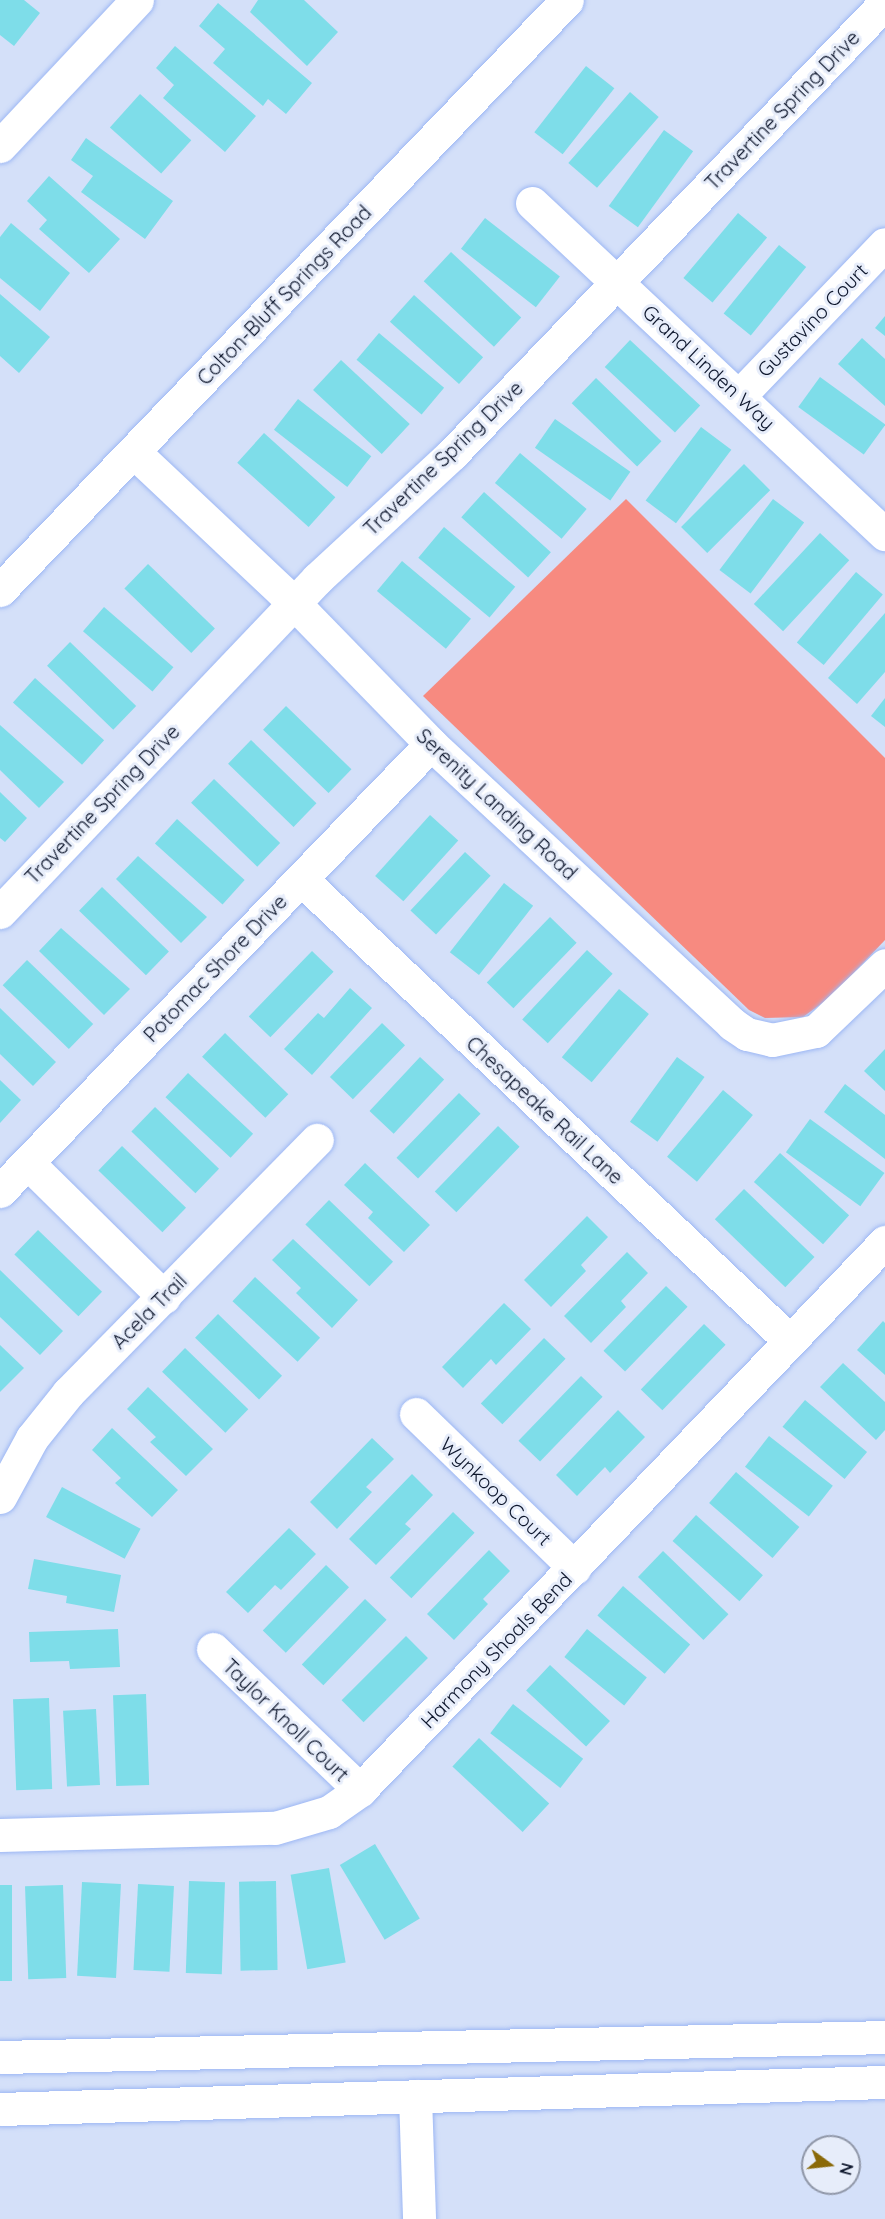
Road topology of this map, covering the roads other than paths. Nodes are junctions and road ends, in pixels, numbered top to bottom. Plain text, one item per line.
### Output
1 (137, 0) edge
2 (567, 0) edge
3 (885, 3) edge
4 (0, 146) edge
5 (532, 203) dead end
6 (885, 244) edge
7 (616, 281) junction
8 (740, 395) junction
9 (134, 452) junction
10 (885, 534) edge
11 (0, 590) edge
12 (294, 603) junction
13 (430, 744) junction
14 (300, 879) junction
15 (0, 912) edge
16 (885, 965) edge
17 (317, 1140) dead end
18 (28, 1163) junction
19 (0, 1191) edge
20 (885, 1242) edge
21 (164, 1297) junction
22 (790, 1341) junction
23 (416, 1414) dead end
24 (0, 1497) edge
25 (575, 1568) junction
26 (213, 1650) dead end
27 (360, 1790) junction
28 (0, 1834) edge
29 (885, 2037) edge
30 (0, 2057) edge
31 (885, 2082) edge
32 (415, 2096) junction
33 (0, 2109) edge
34 (419, 2219) edge

1 - 4 street
2 - 9 street, Colton-Bluff Springs Road
3 - 7 street, Travertine Spring Drive
5 - 7 street, Grand Linden Way
6 - 8 street, Gustavino Court
7 - 8 street, Grand Linden Way
7 - 12 street, Travertine Spring Drive
8 - 10 street, Grand Linden Way
9 - 11 street, Colton-Bluff Springs Road
9 - 12 street, Serenity Landing Road
12 - 13 street, Serenity Landing Road
12 - 15 street, Travertine Spring Drive
13 - 14 street, Potomac Shore Drive
13 - 16 street, Serenity Landing Road
14 - 18 street, Potomac Shore Drive
14 - 22 street, Chesapeake Rail Lane
17 - 21 street, Acela Trail
18 - 19 street, Potomac Shore Drive
18 - 21 street
20 - 22 street, Harmony Shoals Bend
21 - 24 street, Acela Trail
22 - 25 street, Harmony Shoals Bend
23 - 25 street, Wynkoop Court
25 - 27 street, Harmony Shoals Bend
26 - 27 street, Taylor Knoll Court
27 - 28 street, Harmony Shoals Bend
29 - 30 street
31 - 32 street
32 - 33 street
32 - 34 street

